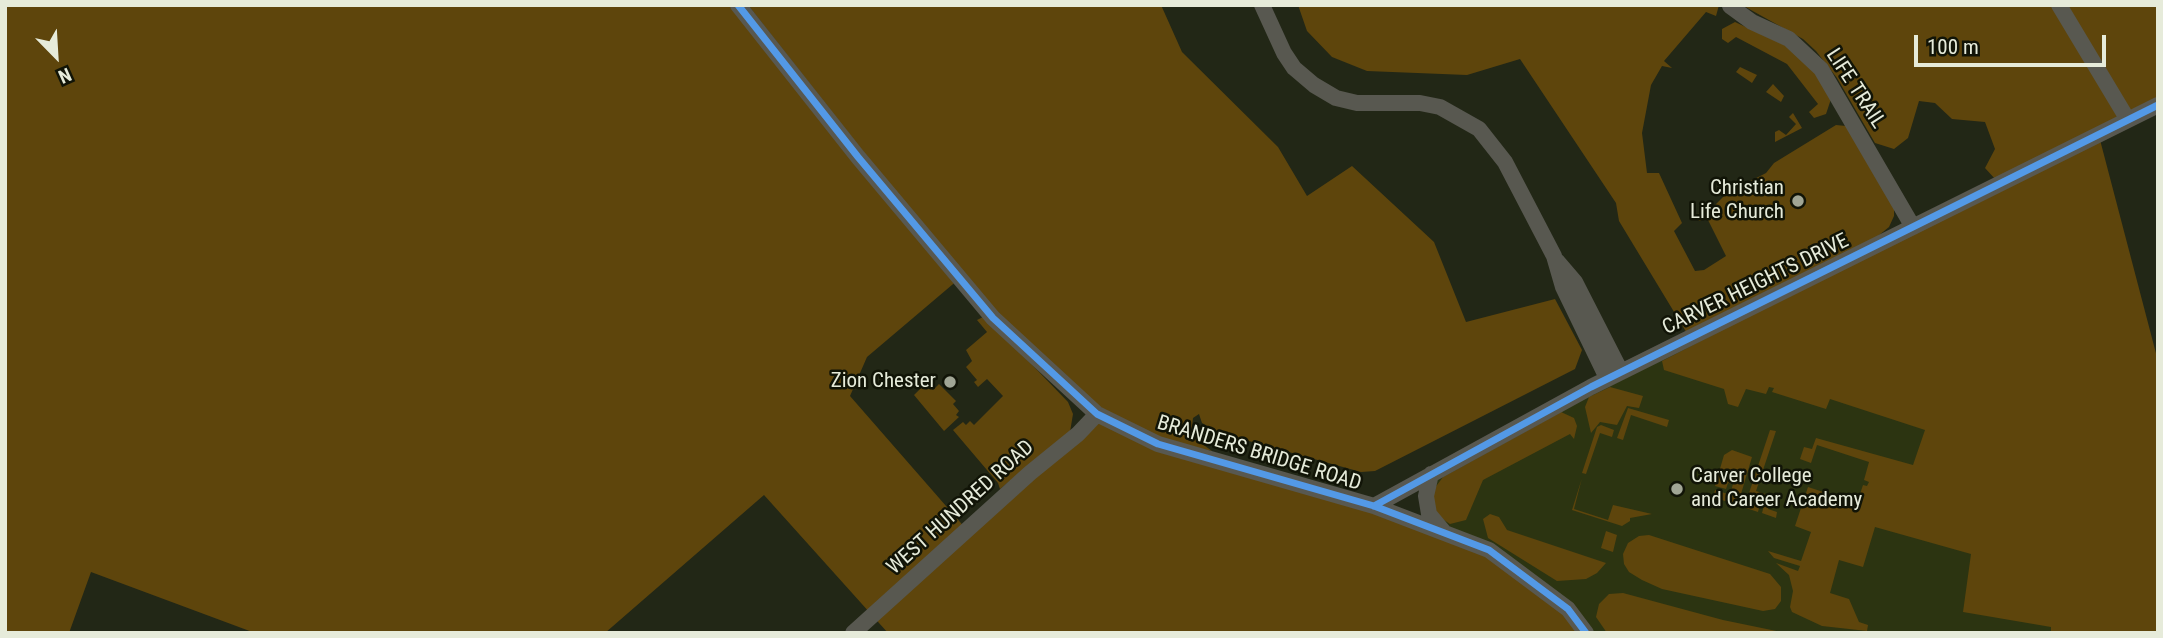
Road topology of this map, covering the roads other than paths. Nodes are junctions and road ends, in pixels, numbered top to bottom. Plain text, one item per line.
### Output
1 (738, 5) edge
2 (1262, 5) edge
3 (2059, 5) edge
4 (1730, 6) edge
5 (2158, 105) edge
6 (2128, 120) junction
7 (1913, 227) junction
8 (1614, 375) junction
9 (1097, 415) junction
10 (1431, 474) junction
11 (1374, 506) junction
12 (1445, 533) junction
13 (853, 633) edge
14 (1586, 633) edge

1 - 9 street, BRANDERS BRIDGE ROAD
2 - 8 street
3 - 6 street
4 - 7 street, LIFE TRAIL
5 - 6 street, CARVER HEIGHTS DRIVE
6 - 7 street, CARVER HEIGHTS DRIVE
7 - 8 street, CARVER HEIGHTS DRIVE
8 - 10 street, CARVER HEIGHTS DRIVE
9 - 11 street, BRANDERS BRIDGE ROAD
9 - 13 street, WEST HUNDRED ROAD
10 - 11 street, CARVER HEIGHTS DRIVE
10 - 12 street
11 - 12 street, BRANDERS BRIDGE ROAD
12 - 14 street, BRANDERS BRIDGE ROAD

